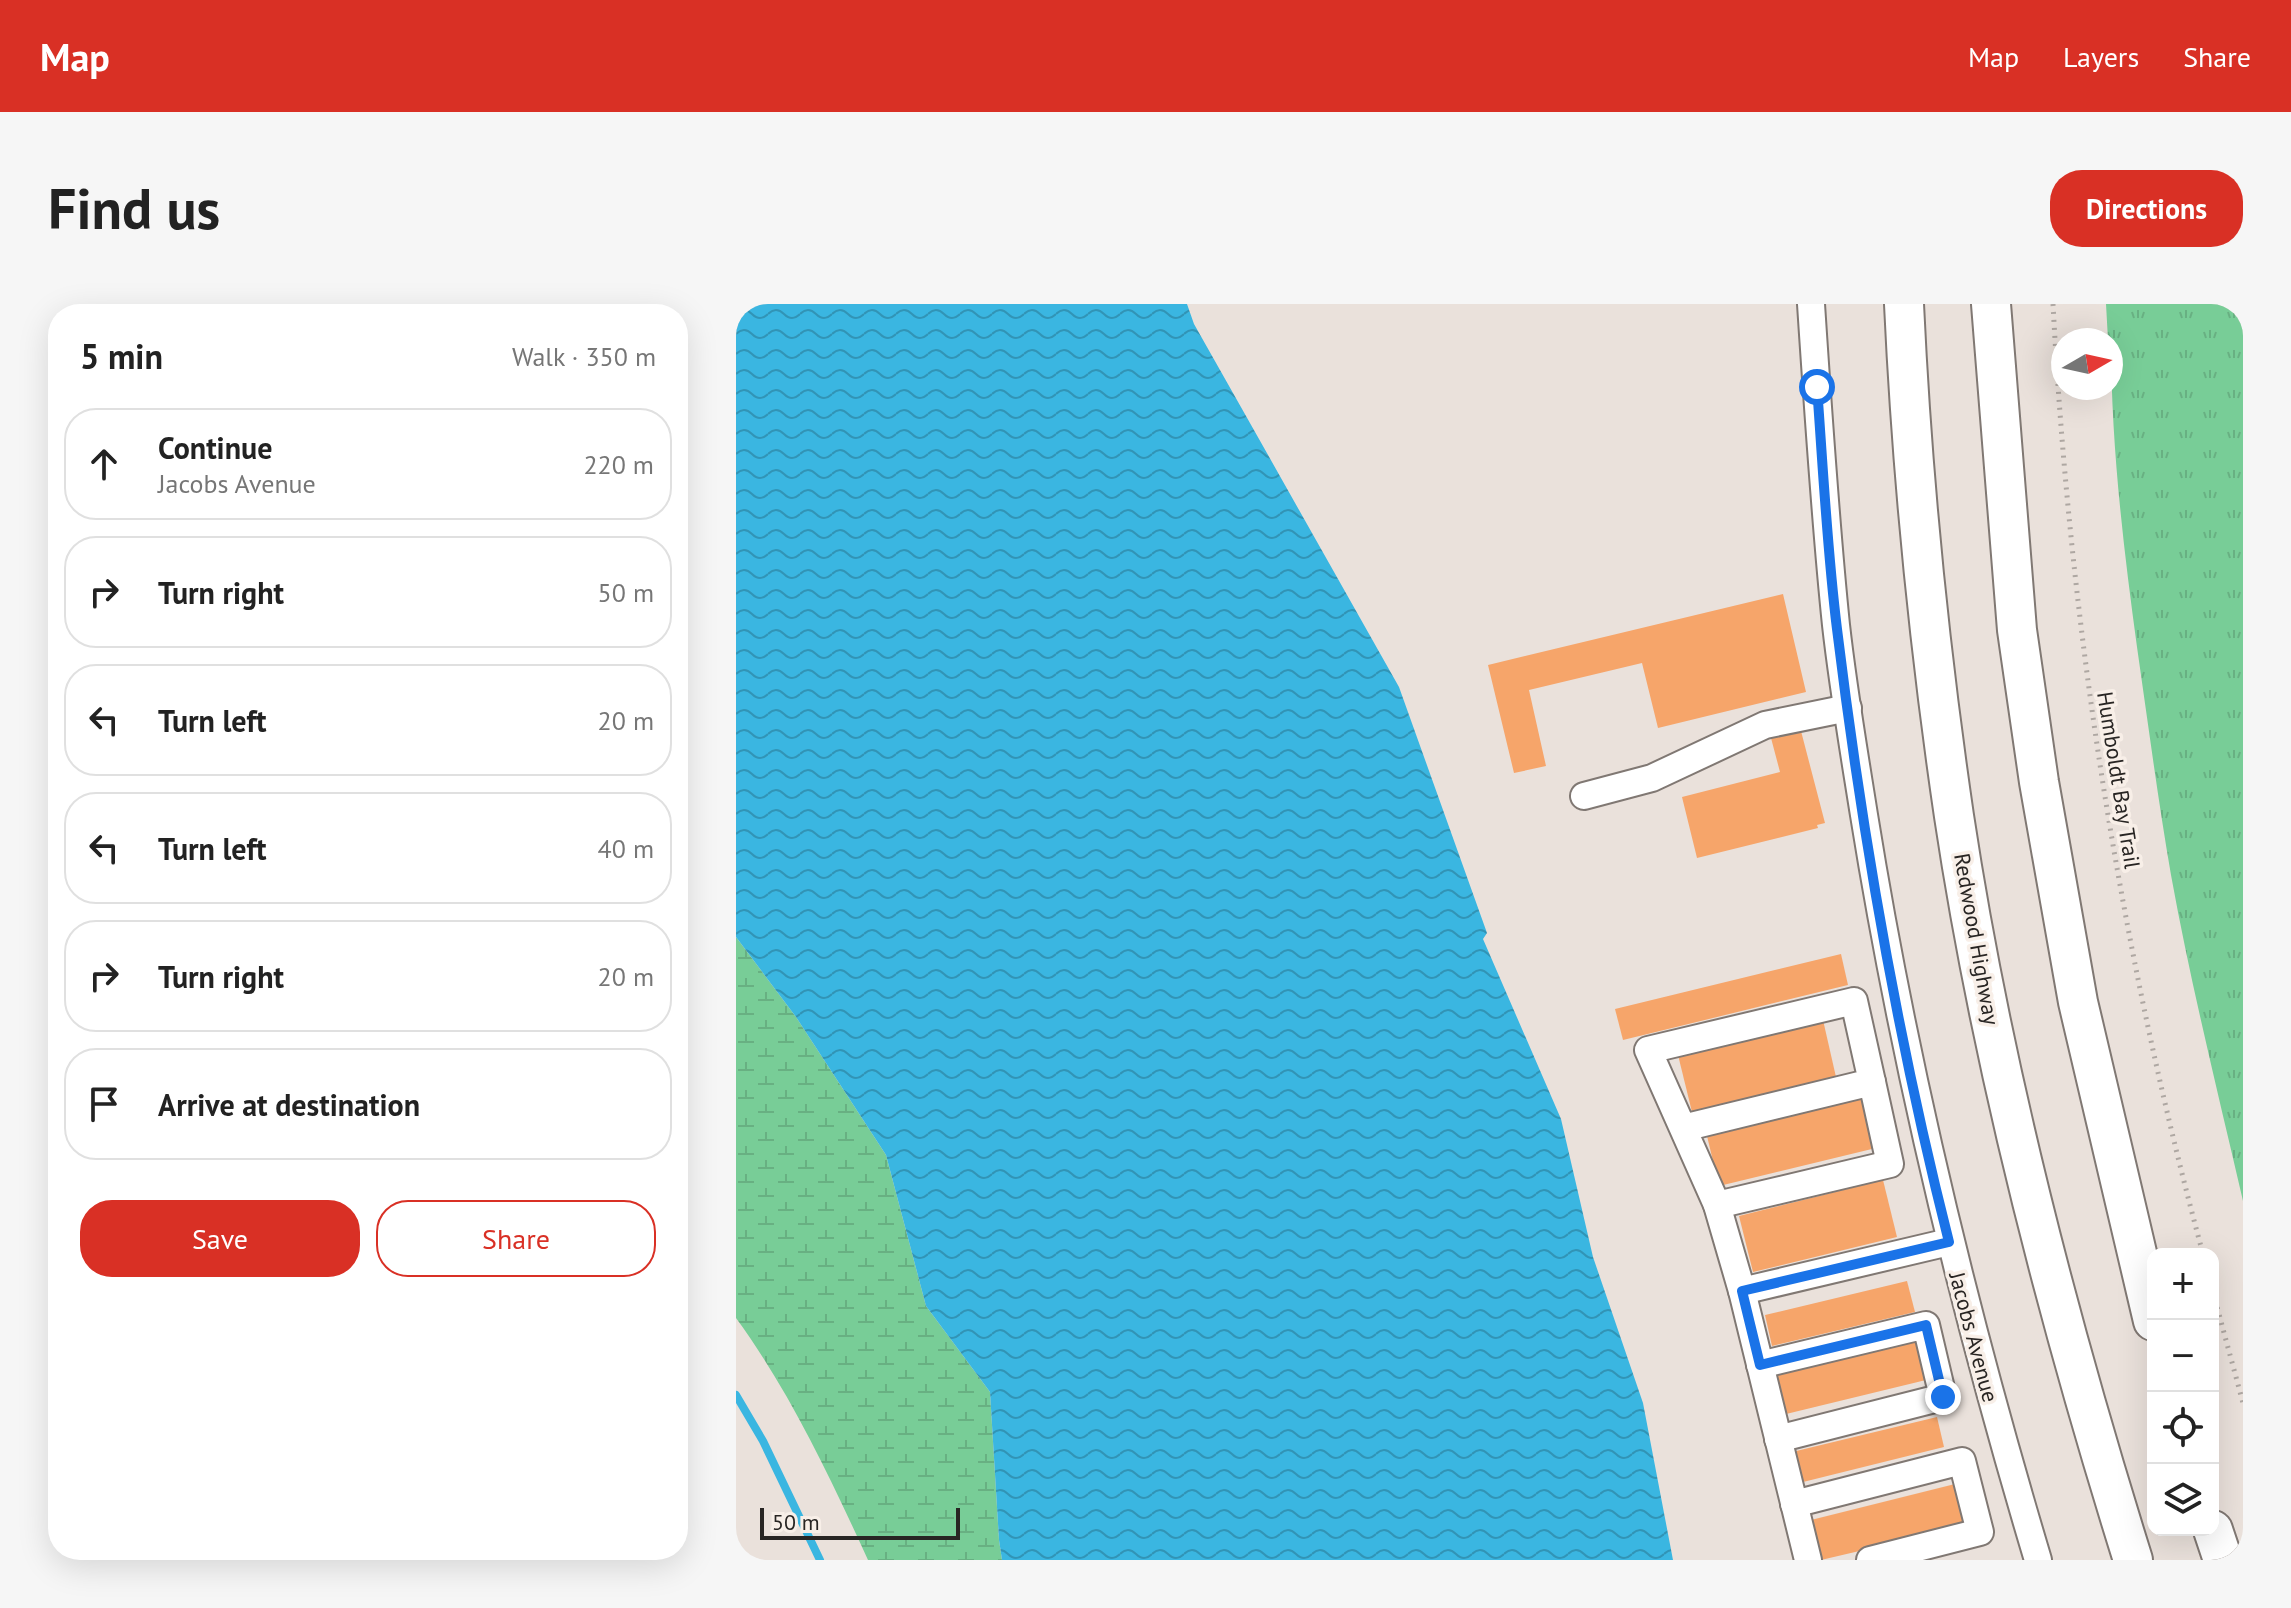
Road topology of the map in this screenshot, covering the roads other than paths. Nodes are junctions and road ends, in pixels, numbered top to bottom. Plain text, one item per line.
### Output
1 (1811, 304) edge
2 (1904, 304) edge
3 (1991, 304) edge
4 (1848, 708) junction
5 (1584, 796) dead end
6 (1872, 1082) junction
7 (1683, 1128) junction
8 (1717, 1205) junction
9 (1949, 1242) junction
10 (1742, 1291) junction
11 (2153, 1320) edge
12 (1760, 1365) junction
13 (1778, 1439) junction
14 (1794, 1504) junction
15 (2215, 1536) edge
16 (1808, 1560) edge
17 (1870, 1560) edge
18 (2038, 1560) edge
19 (2133, 1560) edge
20 (2223, 1560) edge

1 - 4 street, Jacobs Avenue
2 - 19 highway, Redwood Highway
3 - 11 highway
4 - 5 street
4 - 9 street, Jacobs Avenue
6 - 7 street
6 - 7 street
6 - 8 street
7 - 8 street
8 - 10 street
9 - 10 street
9 - 18 street, Jacobs Avenue
10 - 12 street
12 - 13 street
12 - 13 street
13 - 14 street
14 - 16 street
14 - 17 street
15 - 20 highway

